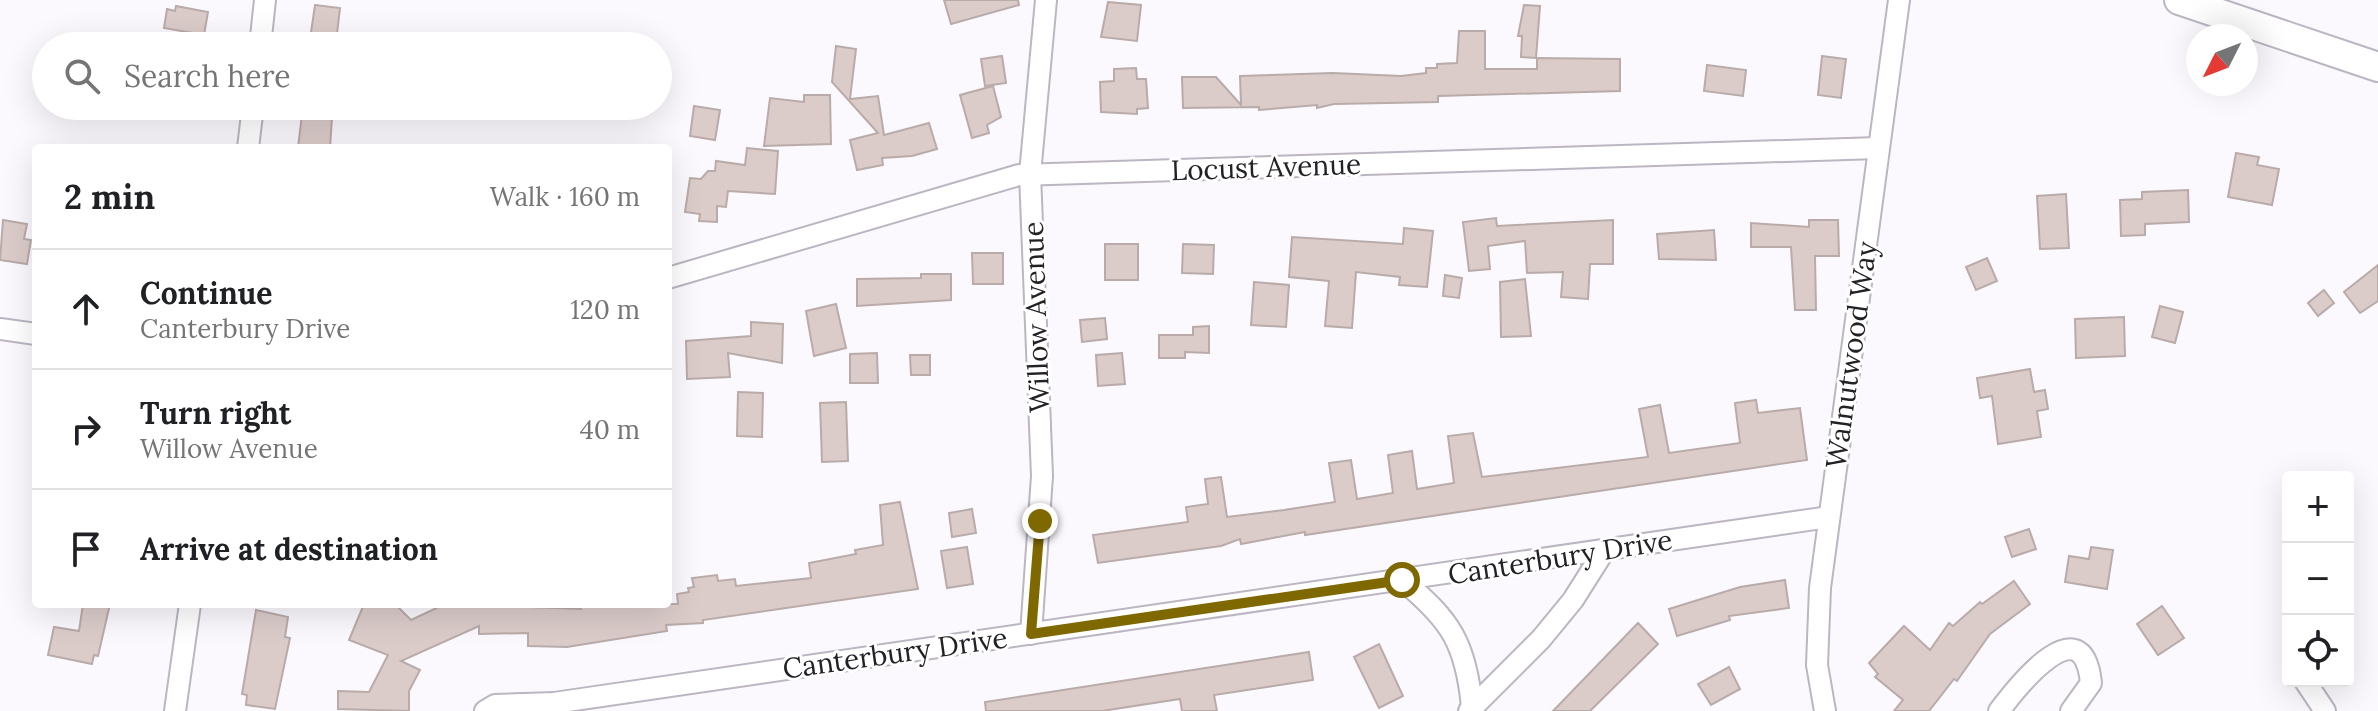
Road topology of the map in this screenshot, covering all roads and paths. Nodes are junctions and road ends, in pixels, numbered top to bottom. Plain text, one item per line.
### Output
1 (265, 0) edge
2 (1046, 0) edge
3 (1899, 0) edge
4 (2179, 0) edge
5 (262, 32) edge
6 (2378, 67) edge
7 (251, 120) edge
8 (248, 144) edge
9 (1878, 148) junction
10 (1030, 174) junction
11 (672, 277) edge
12 (0, 329) edge
13 (32, 333) edge
14 (1829, 517) junction
15 (1604, 551) junction
16 (1402, 580) junction
17 (189, 608) edge
18 (1031, 634) junction
19 (2309, 687) edge
20 (1471, 709) edge
21 (175, 711) edge
22 (485, 711) edge
23 (1825, 711) edge
24 (1999, 711) edge
25 (2071, 711) edge
26 (2325, 711) edge

1 - 5 street
2 - 10 street, Willow Avenue
3 - 9 street, Walnutwood Way
4 - 6 main road
7 - 8 street
9 - 10 street, Locust Avenue
9 - 14 street, Walnutwood Way
10 - 11 street, Locust Avenue
10 - 18 street, Willow Avenue
12 - 13 street
14 - 15 street, Canterbury Drive
14 - 23 street, Walnutwood Way
15 - 16 street, Canterbury Drive
15 - 20 street
16 - 18 street, Canterbury Drive
16 - 20 street
17 - 21 street
18 - 22 street, Canterbury Drive
19 - 26 street
24 - 25 street

